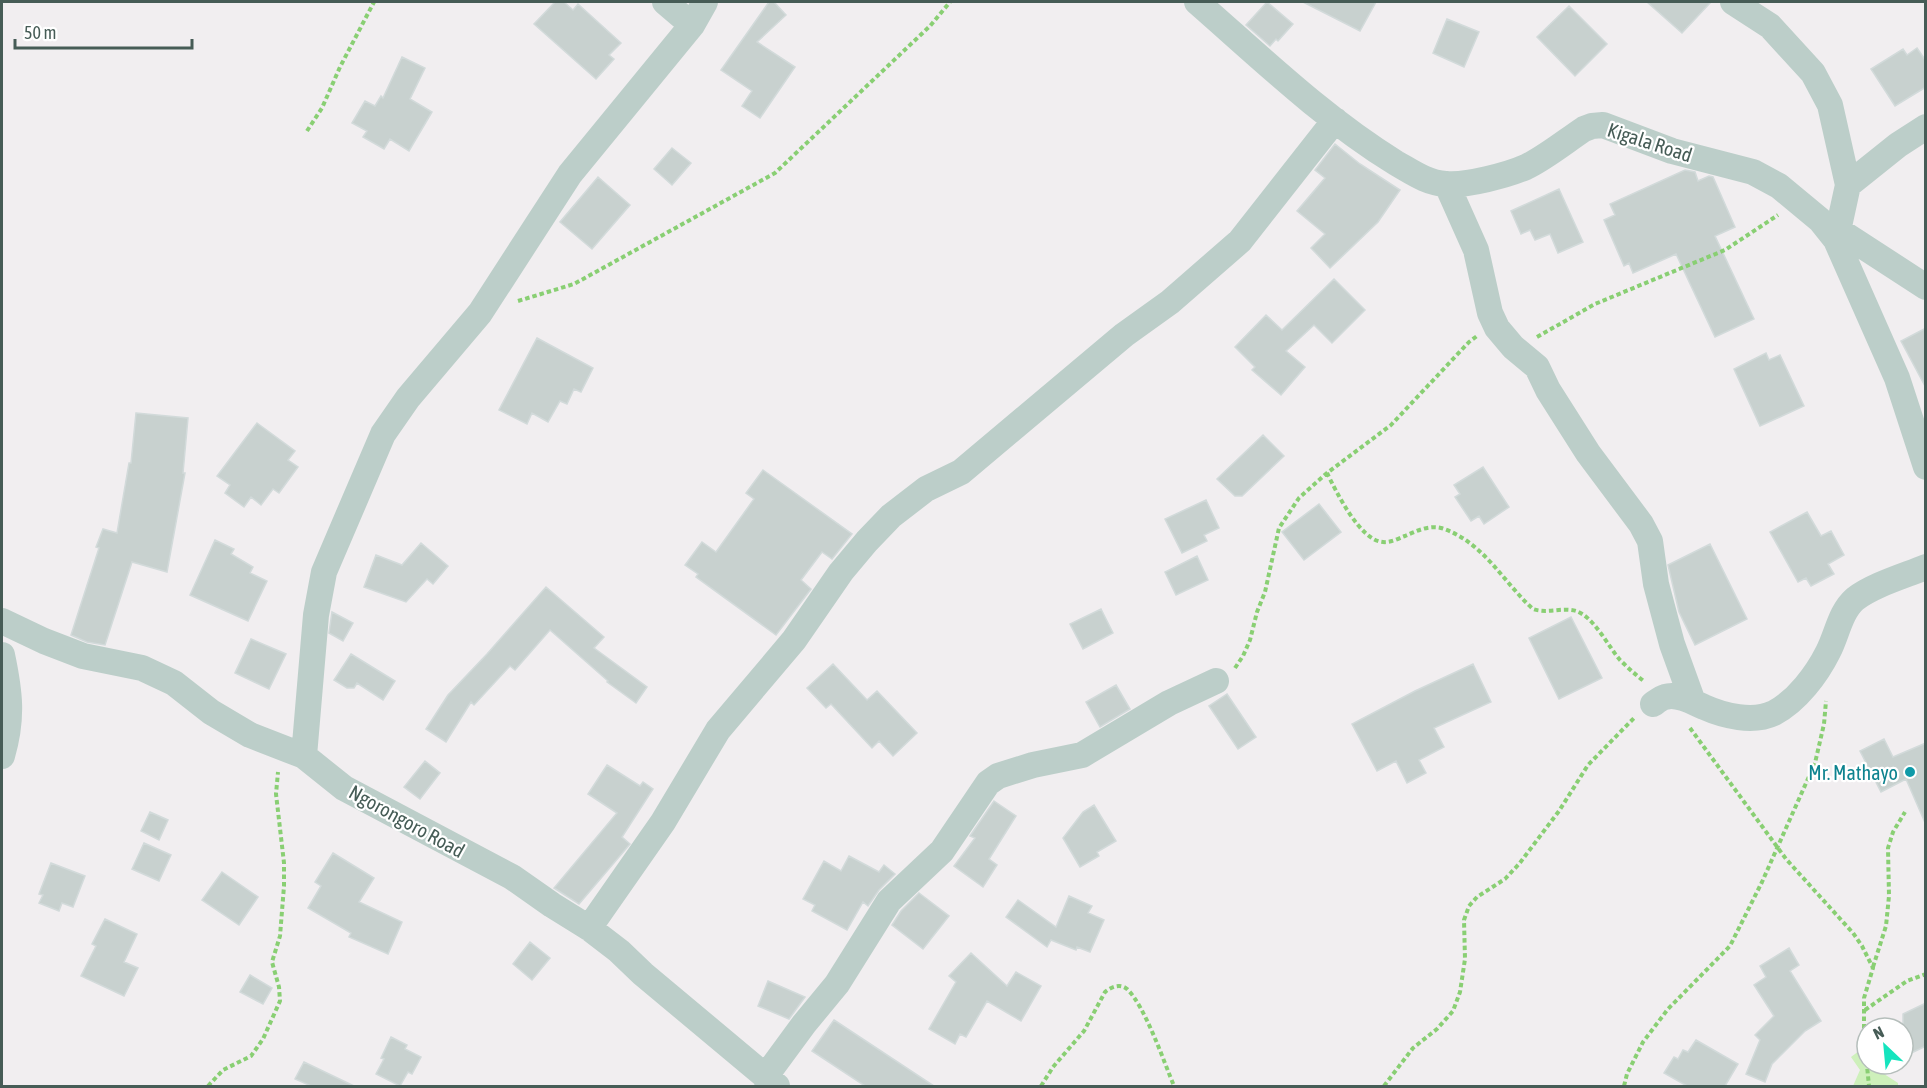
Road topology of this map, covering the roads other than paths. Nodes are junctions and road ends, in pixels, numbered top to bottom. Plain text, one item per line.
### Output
1 (665, 2) edge
2 (705, 2) edge
3 (1197, 2) edge
4 (1733, 2) edge
5 (692, 24) junction
6 (1335, 120) junction
7 (1926, 127) edge
8 (1447, 185) junction
9 (1848, 185) junction
10 (1837, 235) junction
11 (1926, 286) edge
12 (1926, 467) edge
13 (1926, 567) edge
14 (2, 621) edge
15 (2, 655) edge
16 (1216, 681) road end
17 (293, 752) junction
18 (2, 756) edge
19 (589, 928) junction
20 (771, 1082) edge

1 - 5 street
2 - 5 street
3 - 6 street, Kigala Road
4 - 9 street
5 - 17 street
6 - 8 street, Kigala Road
6 - 19 street
7 - 9 street
8 - 10 street, Kigala Road
8 - 13 street
9 - 10 street
10 - 11 street
10 - 12 street, Kigala Road
14 - 17 street, Ngorongoro Road
15 - 18 street
16 - 20 street
17 - 19 street, Ngorongoro Road
19 - 20 street, Ngorongoro Road

